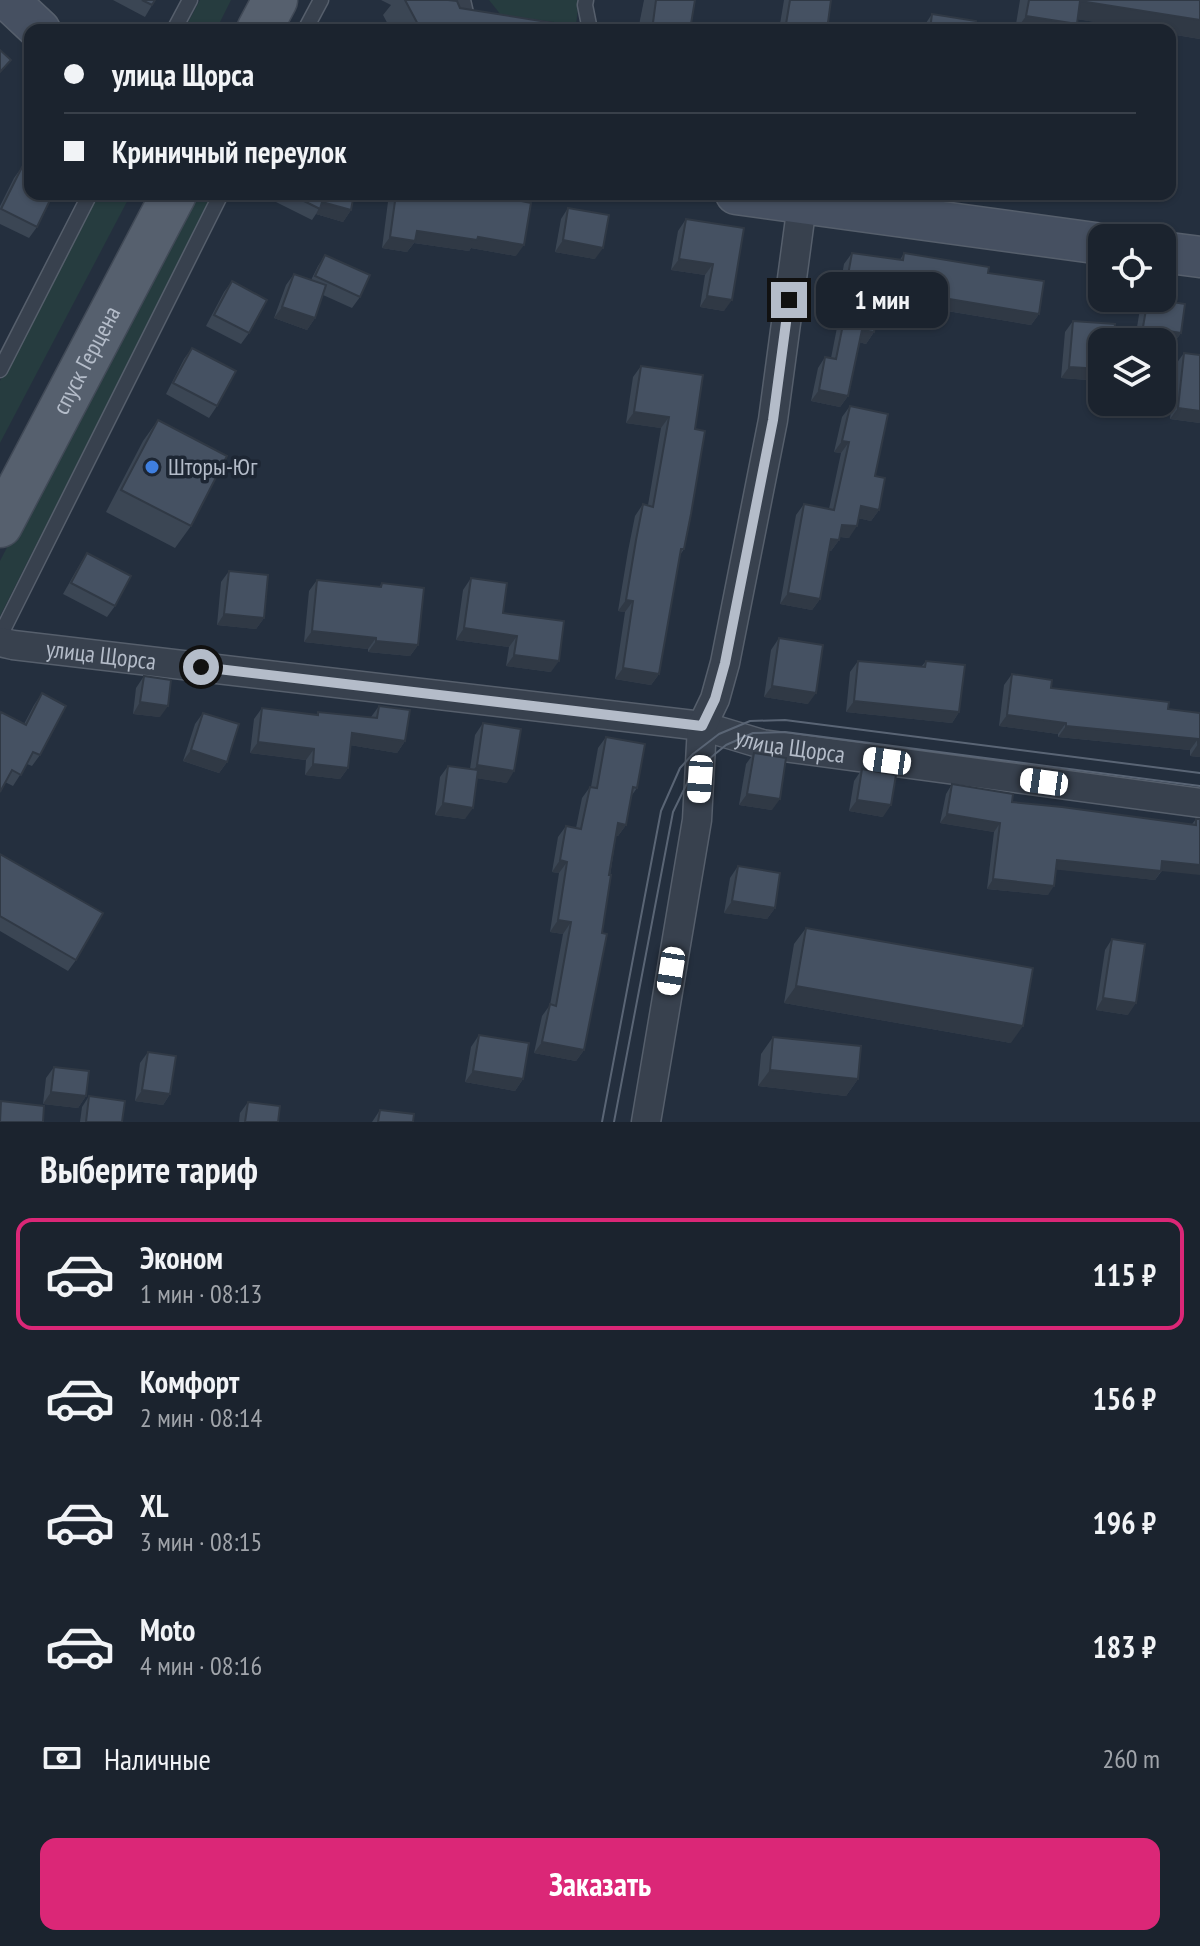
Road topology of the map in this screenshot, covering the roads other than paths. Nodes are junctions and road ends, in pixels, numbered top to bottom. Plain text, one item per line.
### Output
1 (8, 0) edge
2 (190, 0) edge
3 (245, 0) edge
4 (275, 0) edge
5 (321, 0) edge
6 (586, 0) edge
7 (34, 24) edge
8 (177, 24) edge
9 (233, 24) edge
10 (262, 24) edge
11 (308, 24) edge
12 (589, 24) edge
13 (87, 200) edge
14 (139, 200) edge
15 (171, 200) edge
16 (218, 200) edge
17 (776, 200) edge
18 (802, 204) junction
19 (1088, 242) edge
20 (1176, 254) edge
21 (1200, 257) edge
22 (0, 370) edge
23 (0, 467) edge
24 (0, 525) edge
25 (0, 636) edge
26 (0, 642) edge
27 (702, 726) junction
28 (1200, 803) edge
29 (646, 1122) edge

1 - 7 street
2 - 8 lane
3 - 9 main road
4 - 10 main road
5 - 11 lane
6 - 12 lane
13 - 22 lane
14 - 23 main road, спуск Герцена
15 - 24 main road, спуск Герцена
16 - 25 lane
17 - 18 street
18 - 19 street
18 - 27 street
20 - 21 street
26 - 27 street, улица Щорса
27 - 28 street, улица Щорса
27 - 29 street

